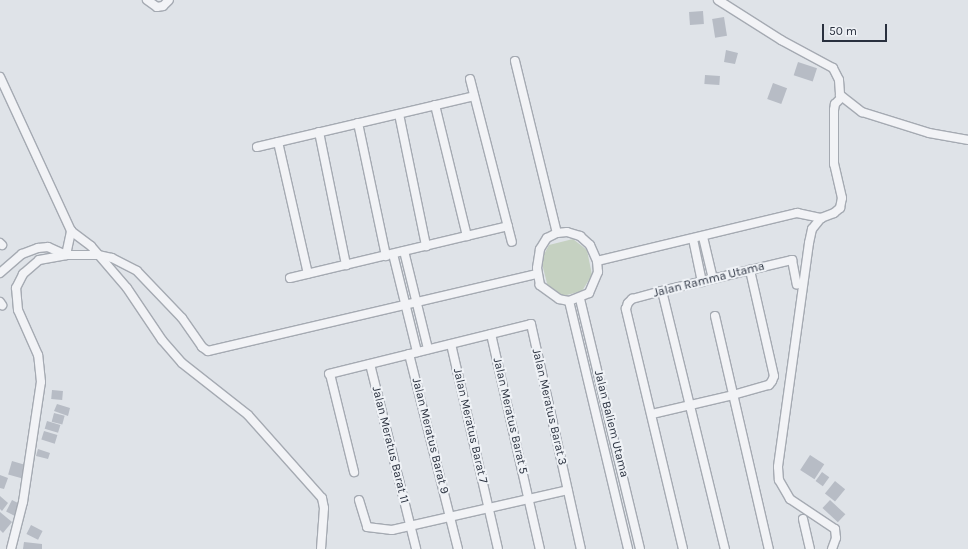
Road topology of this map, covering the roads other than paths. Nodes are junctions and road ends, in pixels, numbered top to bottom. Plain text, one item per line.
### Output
1 (147, 0) edge
2 (169, 0) edge
3 (718, 0) edge
4 (515, 61) dead end
5 (0, 77) edge
6 (470, 79) dead end
7 (474, 96) junction
8 (842, 97) junction
9 (435, 105) junction
10 (399, 114) junction
11 (358, 123) junction
12 (319, 132) junction
13 (968, 140) edge
14 (278, 142) junction
15 (257, 147) dead end
16 (821, 218) junction
17 (508, 226) junction
18 (72, 231) junction
19 (557, 233) junction
20 (467, 236) junction
21 (703, 236) junction
22 (693, 239) junction
23 (512, 242) dead end
24 (426, 246) junction
25 (404, 251) junction
26 (66, 255) junction
27 (98, 255) junction
28 (389, 255) junction
29 (597, 261) junction
30 (346, 265) junction
31 (750, 270) junction
32 (0, 273) edge
33 (308, 274) junction
34 (537, 274) junction
35 (290, 278) dead end
36 (713, 279) junction
37 (702, 282) junction
38 (797, 285) dead end
39 (662, 291) junction
40 (580, 299) junction
41 (569, 301) junction
42 (417, 303) junction
43 (405, 306) junction
44 (714, 316) dead end
45 (491, 334) junction
46 (451, 344) junction
47 (428, 349) junction
48 (413, 353) junction
49 (370, 364) junction
50 (733, 395) junction
51 (688, 405) junction
52 (652, 414) junction
53 (354, 472) dead end
54 (568, 490) junction
55 (528, 499) junction
56 (359, 500) dead end
57 (489, 508) junction
58 (450, 517) junction
59 (803, 519) dead end
60 (410, 526) junction
61 (11, 549) edge
62 (321, 549) edge
63 (416, 549) edge
64 (458, 549) edge
65 (498, 549) edge
66 (540, 549) edge
67 (581, 549) edge
68 (628, 549) edge
69 (640, 549) edge
70 (683, 549) edge
71 (725, 549) edge
72 (769, 549) edge
73 (810, 549) edge
74 (832, 549) edge

1 - 2 street
3 - 8 street
4 - 19 street
5 - 18 street
6 - 7 street
7 - 9 street
7 - 17 street
8 - 13 street
8 - 16 street
9 - 10 street
9 - 20 street
10 - 11 street
10 - 24 street
11 - 12 street
11 - 28 street, Jalan Meratus Barat 9
12 - 14 street
12 - 30 street
14 - 15 street
14 - 33 street
16 - 21 street
16 - 74 street
17 - 20 street
17 - 23 street
18 - 26 street
18 - 27 street
19 - 29 street
19 - 34 street
20 - 24 street
21 - 22 street
21 - 36 street
22 - 29 street
22 - 37 street
24 - 25 street
25 - 28 street
25 - 42 street
26 - 27 street
26 - 32 street
26 - 61 street
27 - 43 street
27 - 62 street
28 - 30 street
28 - 43 street, Jalan Meratus Barat 9
29 - 40 street
30 - 33 street
31 - 36 street, Jalan Ramma Utama
31 - 38 street, Jalan Ramma Utama
31 - 50 street
33 - 35 street
34 - 41 street
34 - 42 street
36 - 37 street, Jalan Ramma Utama
37 - 39 street, Jalan Ramma Utama
39 - 51 street
39 - 52 street, Jalan Ramma Utama
40 - 41 street
40 - 69 street, Jalan Baliem Utama
41 - 68 street, Jalan Baliem Utama
42 - 43 street
42 - 47 street
43 - 48 street, Jalan Meratus Barat 9
44 - 50 street
45 - 46 street
45 - 54 street, Jalan Meratus Barat 3
45 - 55 street, Jalan Meratus Barat 5
46 - 47 street
46 - 57 street, Jalan Meratus Barat 7
47 - 48 street
48 - 49 street
48 - 58 street, Jalan Meratus Barat 9
49 - 53 street
49 - 60 street, Jalan Meratus Barat 11
50 - 51 street
50 - 72 street
51 - 52 street
51 - 71 street
52 - 70 street
54 - 55 street
54 - 67 street, Jalan Meratus Barat 3
55 - 57 street
55 - 66 street, Jalan Meratus Barat 5
56 - 60 street
57 - 58 street
57 - 65 street, Jalan Meratus Barat 7
58 - 60 street
58 - 64 street, Jalan Meratus Barat 9
59 - 73 street
60 - 63 street, Jalan Meratus Barat 11

